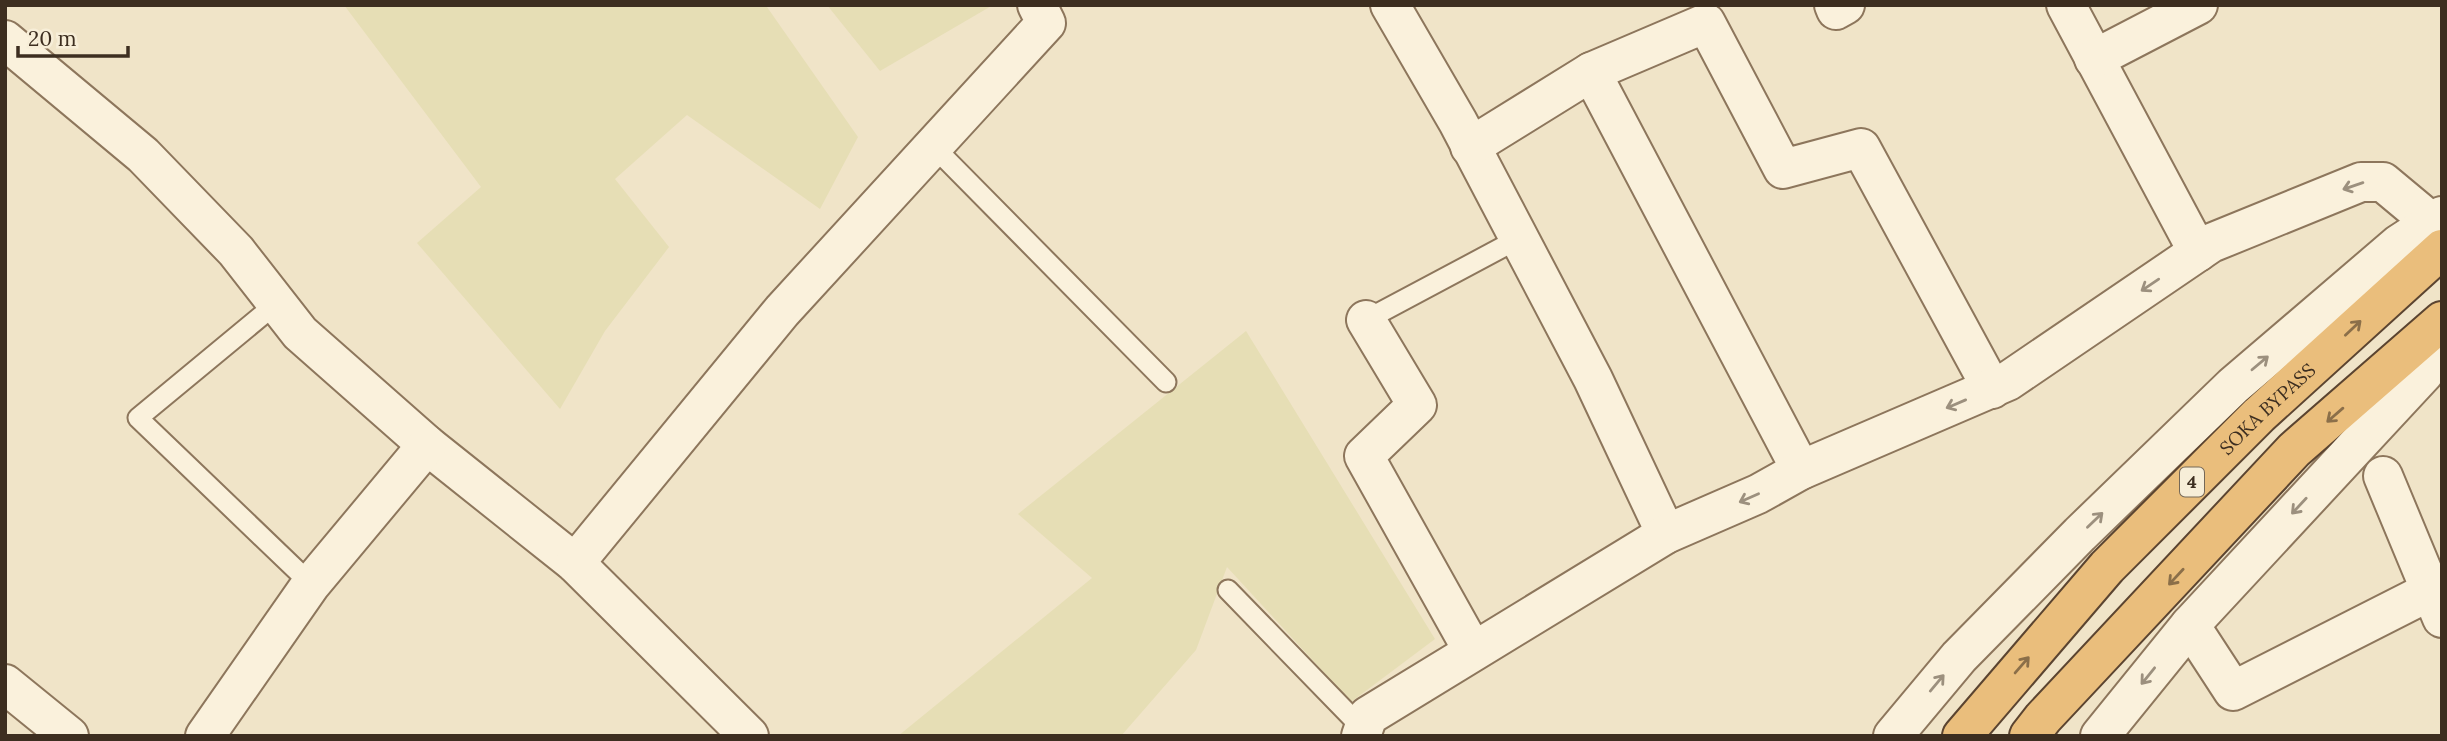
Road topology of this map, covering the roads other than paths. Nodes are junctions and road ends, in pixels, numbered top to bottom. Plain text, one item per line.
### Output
1 (1037, 5) edge
2 (1390, 5) edge
3 (1834, 5) edge
4 (1845, 5) edge
5 (2066, 5) edge
6 (2198, 5) edge
7 (5, 40) edge
8 (2094, 60) junction
9 (1591, 72) junction
10 (933, 146) junction
11 (1471, 147) junction
12 (2438, 229) edge
13 (1518, 239) junction
14 (2198, 252) junction
15 (277, 303) junction
16 (1366, 320) joint
17 (2442, 321) edge
18 (2442, 346) edge
19 (1166, 382) dead end
20 (1992, 388) junction
21 (427, 445) junction
22 (1801, 470) junction
23 (2383, 476) dead end
24 (1666, 534) junction
25 (575, 563) junction
26 (311, 584) junction
27 (1228, 590) dead end
28 (2438, 598) edge
29 (2190, 625) junction
30 (1473, 652) junction
31 (5, 684) edge
32 (53, 731) edge
33 (1362, 732) edge
34 (205, 736) edge
35 (749, 736) edge
36 (1893, 736) edge
37 (1962, 736) edge
38 (2029, 736) edge
39 (2100, 736) edge

1 - 10 street
2 - 11 street
3 - 4 street
5 - 8 street
6 - 8 street
7 - 15 street
8 - 14 street
9 - 11 street
9 - 20 street
9 - 22 street
10 - 19 lane
10 - 25 street
11 - 13 street
12 -> 14 street
36 -> 12 street
37 -> 12 highway, SOKA BYPASS / 4
13 - 16 lane
13 - 24 street
14 -> 20 street
15 - 21 street
15 - 26 lane
16 - 30 street
17 -> 38 highway
18 -> 29 street
20 -> 22 street
21 - 25 street
21 - 26 street
22 -> 24 street
23 - 28 street
24 - 30 street
25 - 35 street
26 - 34 street
27 - 33 lane
28 - 29 street
29 -> 39 street
30 - 33 street
31 - 32 street

